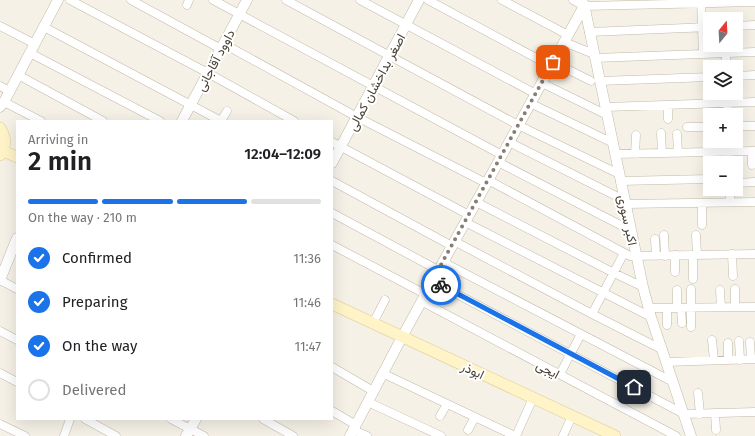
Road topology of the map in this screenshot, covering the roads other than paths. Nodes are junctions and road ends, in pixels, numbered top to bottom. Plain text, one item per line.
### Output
1 (58, 0) edge
2 (70, 0) edge
3 (213, 0) edge
4 (247, 0) edge
5 (286, 0) edge
6 (360, 0) edge
7 (419, 0) edge
8 (428, 0) edge
9 (502, 0) edge
10 (573, 0) edge
11 (136, 1) edge
12 (701, 1) edge
13 (755, 2) edge
14 (584, 3) edge
15 (703, 12) edge
16 (240, 14) junction
17 (406, 25) junction
18 (755, 25) edge
19 (0, 26) edge
20 (743, 26) edge
21 (44, 27) junction
22 (703, 27) edge
23 (590, 32) junction
24 (566, 39) junction
25 (222, 46) junction
26 (32, 48) junction
27 (755, 52) edge
28 (726, 53) junction
29 (703, 54) joint
30 (390, 56) junction
31 (594, 56) junction
32 (726, 60) edge
33 (552, 64) junction
34 (208, 73) junction
35 (18, 75) junction
36 (743, 76) edge
37 (755, 76) edge
38 (703, 77) edge
39 (595, 81) junction
40 (542, 83) junction
41 (0, 86) edge
42 (373, 86) junction
43 (9, 91) junction
44 (536, 94) junction
45 (727, 102) junction
46 (755, 102) edge
47 (530, 103) junction
48 (2, 104) edge
49 (191, 105) junction
50 (668, 105) junction
51 (727, 108) edge
52 (227, 111) dead end
53 (606, 111) junction
54 (357, 117) junction
55 (668, 119) dead end
56 (39, 120) edge
57 (101, 120) edge
58 (158, 120) edge
59 (183, 120) edge
60 (219, 120) edge
61 (222, 120) edge
62 (292, 120) edge
63 (518, 125) junction
64 (743, 126) edge
65 (755, 126) edge
66 (687, 127) dead end
67 (703, 127) edge
68 (0, 128) edge
69 (661, 133) dead end
70 (677, 134) dead end
71 (636, 135) dead end
72 (509, 142) junction
73 (612, 143) junction
74 (336, 144) edge
75 (729, 148) edge
76 (729, 151) junction
77 (753, 151) edge
78 (2, 153) edge
79 (662, 153) junction
80 (678, 153) junction
81 (615, 154) junction
82 (636, 154) junction
83 (729, 156) edge
84 (16, 157) edge
85 (333, 158) edge
86 (500, 159) junction
87 (752, 165) dead end
88 (620, 177) junction
89 (703, 179) edge
90 (333, 181) edge
91 (487, 182) junction
92 (755, 182) edge
93 (743, 183) edge
94 (730, 196) edge
95 (476, 202) junction
96 (625, 202) junction
97 (730, 202) junction
98 (755, 202) edge
99 (702, 203) junction
100 (333, 213) edge
101 (467, 218) junction
102 (702, 225) dead end
103 (630, 230) junction
104 (664, 235) dead end
105 (696, 235) dead end
106 (655, 239) dead end
107 (16, 241) edge
108 (453, 243) junction
109 (333, 246) edge
110 (624, 253) junction
111 (732, 254) junction
112 (755, 254) edge
113 (675, 255) junction
114 (695, 255) junction
115 (636, 256) junction
116 (656, 256) junction
117 (665, 256) junction
118 (441, 266) junction
119 (2, 268) edge
120 (675, 272) dead end
121 (614, 273) junction
122 (733, 276) dead end
123 (693, 279) dead end
124 (0, 280) edge
125 (432, 281) junction
126 (643, 287) junction
127 (16, 288) edge
128 (691, 289) dead end
129 (735, 289) dead end
130 (676, 290) dead end
131 (720, 290) dead end
132 (603, 292) junction
133 (423, 298) junction
134 (385, 300) dead end
135 (333, 304) edge
136 (721, 307) junction
137 (735, 307) junction
138 (755, 307) edge
139 (667, 308) junction
140 (679, 308) junction
141 (691, 308) junction
142 (650, 313) junction
143 (592, 314) junction
144 (682, 322) dead end
145 (373, 323) junction
146 (667, 325) dead end
147 (691, 327) dead end
148 (0, 331) edge
149 (581, 334) junction
150 (402, 337) junction
151 (16, 339) edge
152 (712, 340) dead end
153 (739, 341) dead end
154 (750, 342) dead end
155 (728, 343) dead end
156 (663, 350) junction
157 (570, 354) junction
158 (753, 359) edge
159 (714, 360) junction
160 (728, 360) junction
161 (740, 360) junction
162 (666, 362) junction
163 (333, 369) edge
164 (0, 373) edge
165 (382, 374) junction
166 (560, 374) junction
167 (16, 381) edge
168 (673, 382) junction
169 (373, 391) junction
170 (698, 393) dead end
171 (533, 398) junction
172 (368, 402) junction
173 (447, 404) junction
174 (333, 412) edge
175 (755, 412) edge
176 (714, 413) junction
177 (684, 414) junction
178 (700, 414) junction
179 (440, 416) dead end
180 (572, 416) junction
181 (476, 417) junction
182 (70, 420) edge
183 (172, 420) edge
184 (195, 420) edge
185 (265, 420) edge
186 (94, 421) edge
187 (0, 424) edge
188 (353, 430) edge
189 (468, 430) dead end
190 (716, 430) dead end
191 (188, 433) edge
192 (25, 436) edge
193 (64, 436) edge
194 (116, 436) edge
195 (204, 436) edge
196 (292, 436) edge
197 (367, 436) edge
198 (441, 436) edge
199 (516, 436) edge
200 (563, 436) edge
201 (615, 436) edge
202 (676, 436) edge
203 (690, 436) edge

1 - 21 street
2 - 34 street
3 - 16 street
4 - 16 street, داوود آقاجانی
5 - 30 street
6 - 17 street
7 - 17 street, اصغر بداخشان کمالی
8 - 33 street
9 - 24 street
10 - 14 street
11 - 25 street
12 - 13 street
12 - 14 street
12 - 15 street
14 - 23 street, اکبر سوری
14 - 24 street
16 - 25 street, داوود آقاجانی
16 - 42 street
17 - 30 street, اصغر بداخشان کمالی
17 - 44 street
18 - 20 street
19 - 26 street
21 - 26 street
21 - 49 street
22 - 23 street
23 - 31 street, اکبر سوری
24 - 31 street
24 - 33 street
25 - 34 street, داوود آقاجانی
25 - 54 street
26 - 35 street
26 - 58 street
27 - 28 street
28 - 29 street
28 - 32 street
29 - 31 street
30 - 42 street, اصغر بداخشان کمالی
30 - 63 street
31 - 39 street, اکبر سوری
33 - 39 street
33 - 40 street
34 - 49 street, داوود آقاجانی
34 - 62 street
35 - 43 street
35 - 57 street
36 - 37 street
38 - 39 street
39 - 53 street, اکبر سوری
40 - 44 street
40 - 53 street
41 - 43 street
42 - 54 street, اصغر بداخشان کمالی
42 - 86 street
43 - 48 street
44 - 47 street
45 - 46 street
45 - 50 street
45 - 51 street
47 - 63 street
47 - 73 street
48 - 56 street
49 - 59 street, داوود آقاجانی
49 - 60 street
50 - 53 street
50 - 55 street
52 - 61 street
53 - 73 street, اکبر سوری
54 - 74 street, اصغر بداخشان کمالی
54 - 91 street
63 - 72 street
63 - 88 street
64 - 65 street
66 - 67 street
68 - 78 main road
69 - 79 street
70 - 80 street
71 - 82 street
72 - 86 street
72 - 96 street
73 - 81 street, اکبر سوری
74 - 85 street, اصغر بداخشان کمالی
74 - 101 street
75 - 76 street
76 - 77 street
76 - 80 street
76 - 83 street
77 - 87 street
78 - 84 main road
79 - 80 street
79 - 82 street
81 - 82 street
81 - 88 street, اکبر سوری
86 - 91 street
86 - 103 street
88 - 89 street
88 - 96 street, اکبر سوری
90 - 108 street
91 - 95 street
91 - 110 street
92 - 93 street
94 - 97 street
95 - 101 street
95 - 121 street
96 - 99 street
96 - 103 street, اکبر سوری
97 - 98 street
97 - 99 street
99 - 102 street
100 - 118 street
101 - 108 street
101 - 132 street
103 - 115 street, اکبر سوری
104 - 117 street
105 - 114 street
106 - 116 street
107 - 119 street
108 - 118 street
108 - 143 street
109 - 133 street, ایجی
110 - 115 street
110 - 121 street
111 - 112 street
111 - 114 street
111 - 122 street
113 - 114 street
113 - 117 street
113 - 120 street
114 - 123 street
115 - 116 street
115 - 126 street, اکبر سوری
116 - 117 street
118 - 125 street
118 - 149 street
119 - 124 street
121 - 126 street
121 - 132 street
124 - 127 street
125 - 133 street
125 - 157 street
126 - 142 street, اکبر سوری
128 - 141 street
129 - 137 street
130 - 140 street
131 - 136 street
132 - 142 street
132 - 143 street
133 - 150 street
133 - 166 street, ایجی
134 - 145 street
135 - 145 main road, ابوذر
136 - 137 street
136 - 141 street
137 - 138 street
139 - 140 street
139 - 142 street
139 - 146 street
140 - 141 street
140 - 144 street
141 - 147 street
142 - 156 street, اکبر سوری
143 - 156 street
145 - 150 main road, ابوذر
148 - 151 street
149 - 157 street
149 - 168 street
150 - 165 street
150 - 171 main road, ابوذر
152 - 159 street
153 - 161 street
154 - 158 street
155 - 160 street
156 - 162 street, اکبر سوری
157 - 166 street
157 - 177 street
158 - 161 street
159 - 160 street
159 - 162 street
160 - 161 street
162 - 168 street, اکبر سوری
163 - 169 street
164 - 167 street
165 - 169 street
165 - 173 street
166 - 202 street, ایجی
168 - 177 street, اکبر سوری
169 - 172 street
170 - 178 street
171 - 180 main road, ابوذر
171 - 199 street
172 - 188 street
172 - 198 street
173 - 179 street
173 - 181 street
174 - 188 street
175 - 176 street
176 - 178 street
176 - 190 street
177 - 178 street
177 - 203 street, اکبر سوری
180 - 200 street
180 - 201 main road, ابوذر
181 - 189 street
181 - 199 street
182 - 193 street
183 - 191 street
184 - 191 street
185 - 196 street
186 - 194 street
187 - 192 street
188 - 197 street
191 - 195 street

